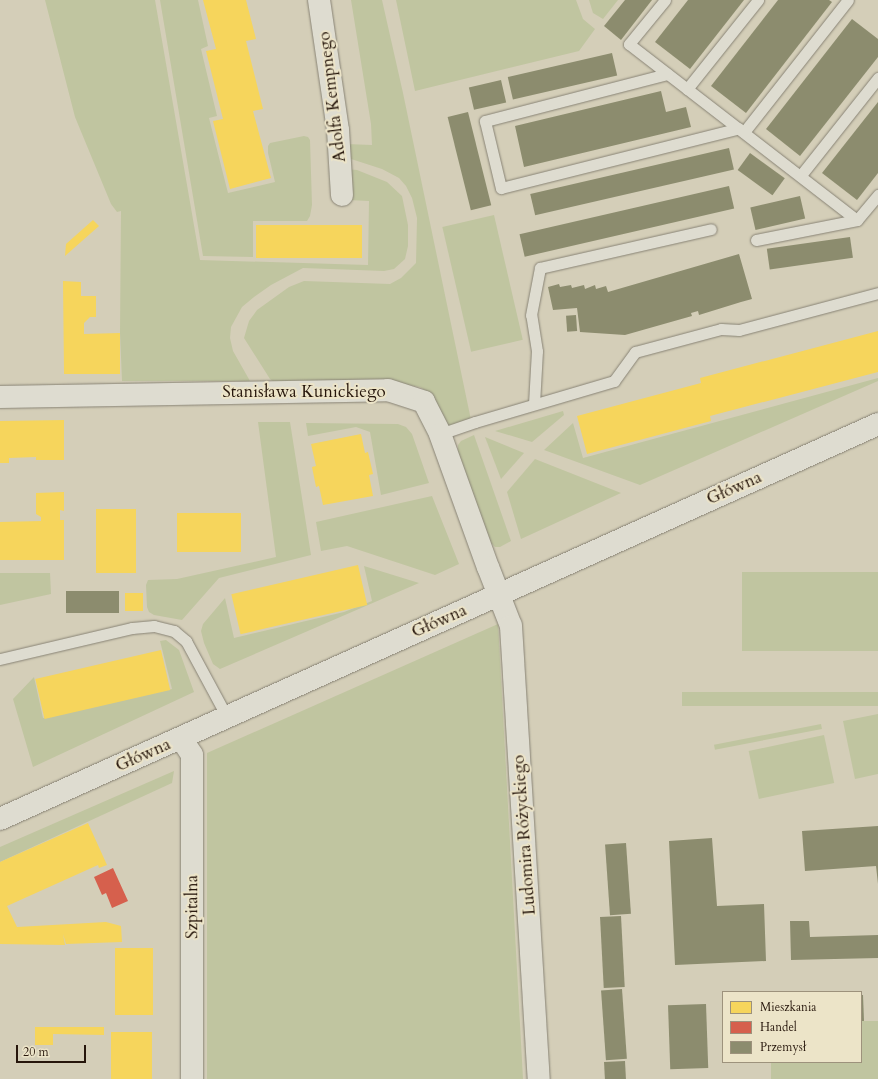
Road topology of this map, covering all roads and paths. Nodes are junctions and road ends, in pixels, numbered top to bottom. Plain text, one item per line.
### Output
1 (319, 0) edge
2 (665, 0) edge
3 (758, 0) edge
4 (848, 0) edge
5 (667, 74) junction
6 (878, 78) edge
7 (687, 89) junction
8 (741, 130) junction
9 (801, 175) junction
10 (342, 195) dead end
11 (878, 195) edge
12 (857, 220) junction
13 (711, 229) dead end
14 (756, 240) dead end
15 (878, 293) edge
16 (0, 397) edge
17 (534, 404) junction
18 (878, 424) edge
19 (440, 434) junction
20 (498, 594) junction
21 (0, 659) edge
22 (227, 717) junction
23 (181, 738) junction
24 (0, 819) edge
25 (192, 1079) edge
26 (539, 1079) edge

1 - 10 street, Adolfa Kempnego
2 - 5 lane
3 - 7 lane
4 - 8 lane
5 - 7 lane
5 - 8 lane
6 - 9 lane
7 - 8 lane
8 - 9 lane
9 - 12 lane
11 - 12 lane
12 - 14 lane
13 - 17 lane
15 - 17 lane
16 - 19 street, Stanisława Kunickiego
17 - 19 lane
18 - 20 street, Główna
19 - 20 street, Stanisława Kunickiego
20 - 22 street, Główna
20 - 26 street, Ludomira Różyckiego
21 - 22 lane
22 - 23 street, Główna
23 - 24 street, Główna
23 - 25 street, Szpitalna

